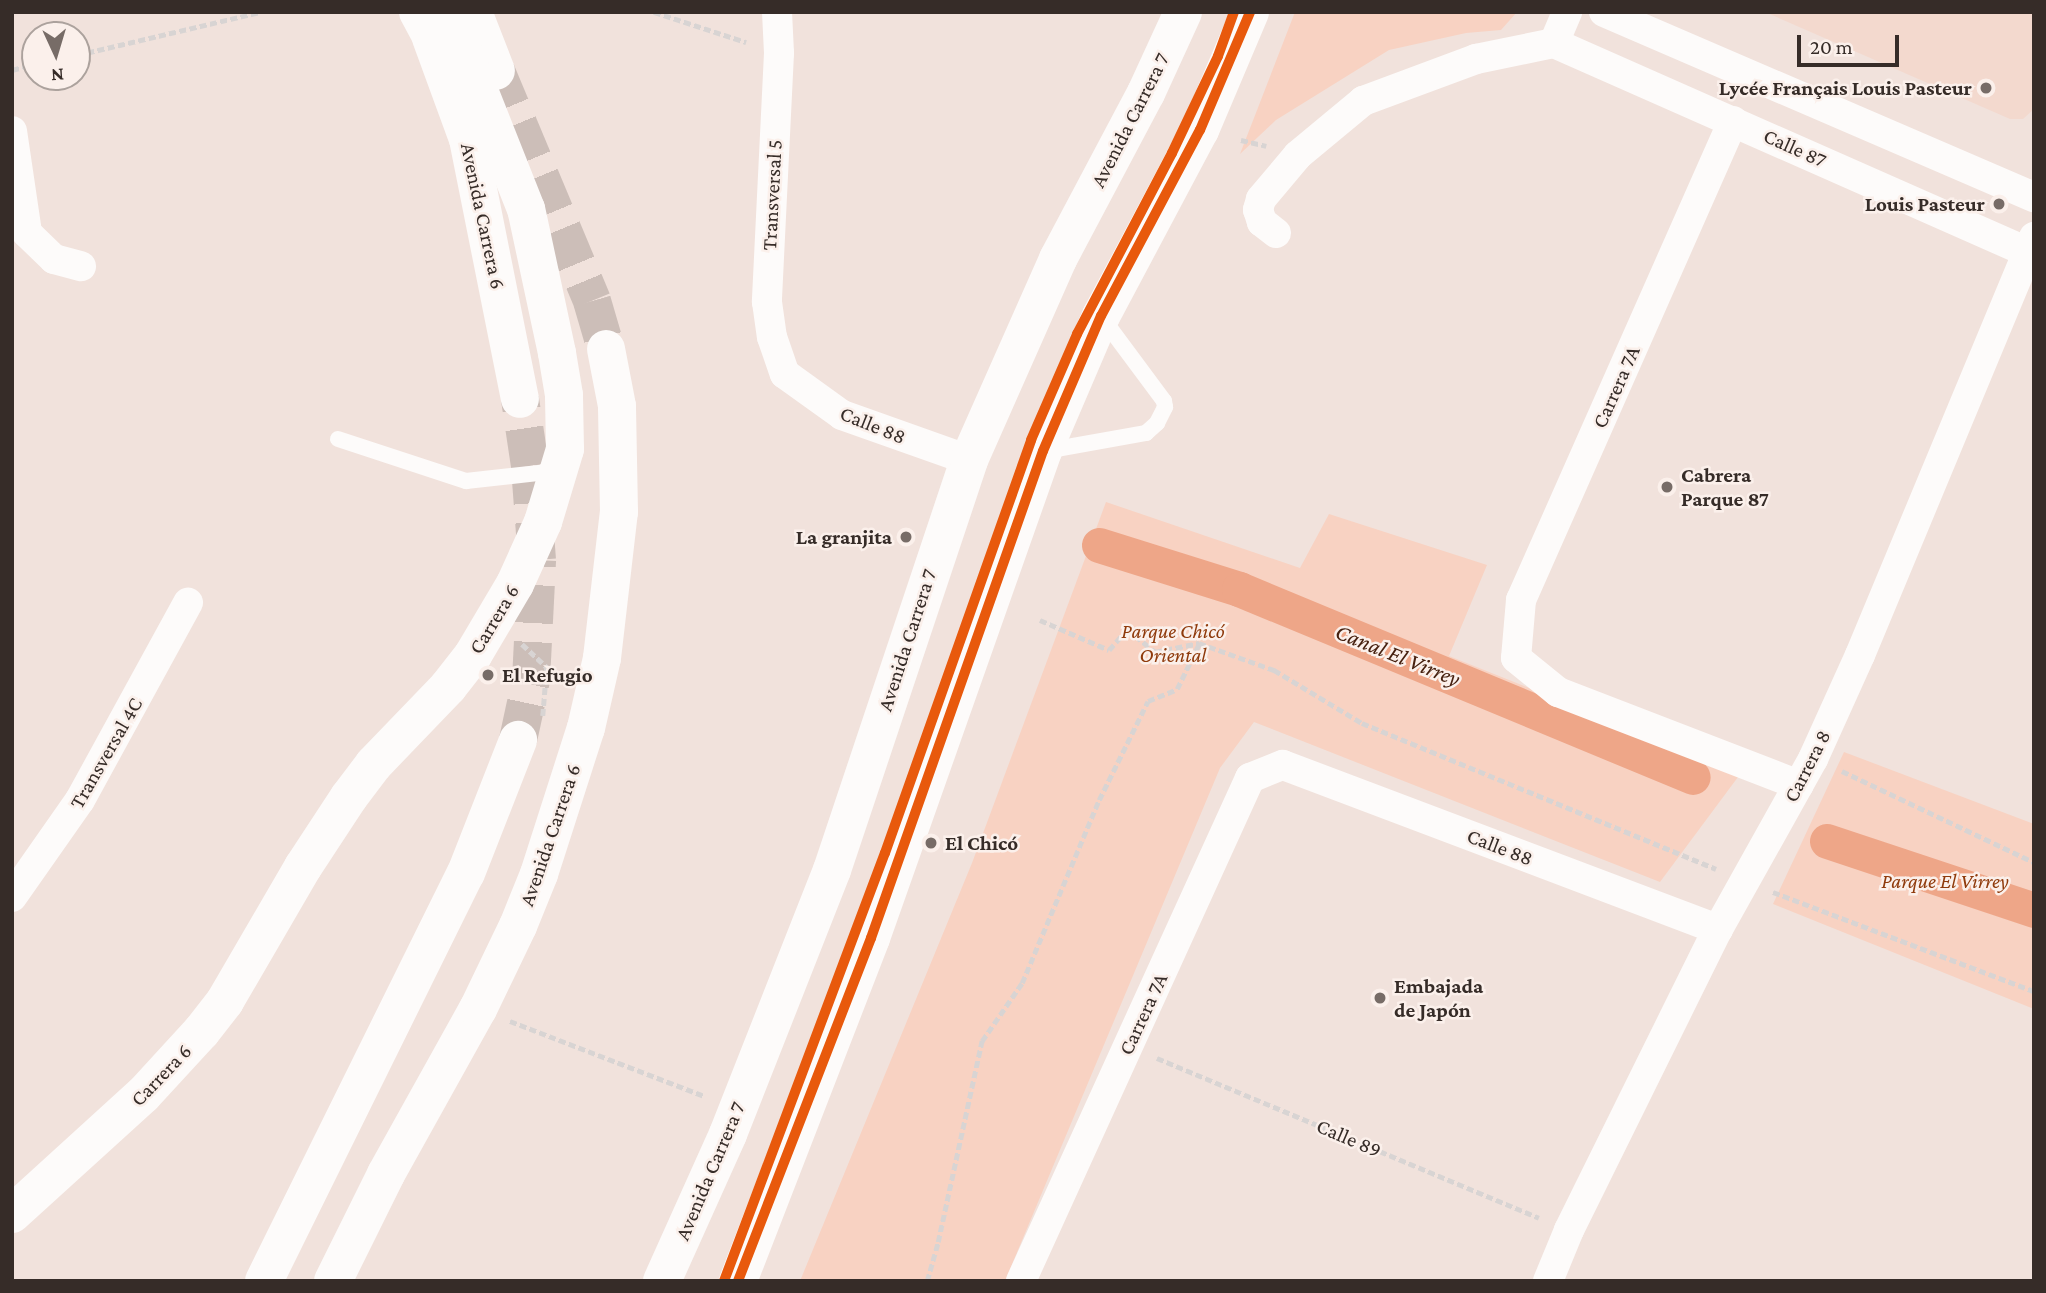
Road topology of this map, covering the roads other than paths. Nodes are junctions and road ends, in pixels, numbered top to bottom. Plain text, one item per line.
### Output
1 (473, 12) edge
2 (777, 12) edge
3 (1183, 12) edge
4 (1250, 12) edge
5 (1567, 12) edge
6 (1604, 12) edge
7 (432, 21) edge
8 (1554, 43) junction
9 (496, 71) tunnel mouth
10 (1733, 121) junction
11 (12, 131) edge
12 (504, 159) joint
13 (2034, 197) edge
14 (1276, 233) dead end
15 (2032, 248) edge
16 (81, 266) dead end
17 (1101, 316) junction
18 (606, 349) tunnel mouth
19 (785, 374) joint
20 (520, 399) tunnel mouth
21 (338, 439) dead end
22 (1043, 451) junction
23 (969, 460) junction
24 (560, 471) junction
25 (188, 603) dead end
26 (531, 731) tunnel mouth
27 (1283, 765) joint
28 (1799, 785) junction
29 (12, 897) edge
30 (1718, 929) junction
31 (12, 1214) edge
32 (264, 1281) edge
33 (333, 1281) edge
34 (662, 1281) edge
35 (738, 1281) edge
36 (1021, 1281) edge
37 (1548, 1281) edge

1 - 9 main road
2 - 19 street, Transversal 5
3 - 23 main road, Avenida Carrera 7
4 - 17 main road
5 - 8 street
6 - 13 street
7 - 12 main road, Avenida Carrera 6
7 - 20 main road, Avenida Carrera 6
8 - 10 street, Calle 87
8 - 14 street
10 - 15 street, Calle 87
10 - 28 street, Carrera 7A
11 - 16 street
12 - 24 main road, Carrera 6
15 - 28 street, Carrera 8
17 - 22 main road
17 - 22 lane
18 - 33 main road, Avenida Carrera 6
19 - 23 street, Calle 88
21 - 24 lane
22 - 35 main road
23 - 34 main road, Avenida Carrera 7
24 - 31 main road, Carrera 6
25 - 29 street, Transversal 4C
26 - 32 main road
27 - 30 street, Calle 88
27 - 36 street, Carrera 7A
28 - 30 street, Carrera 8
30 - 37 street, Carrera 8

